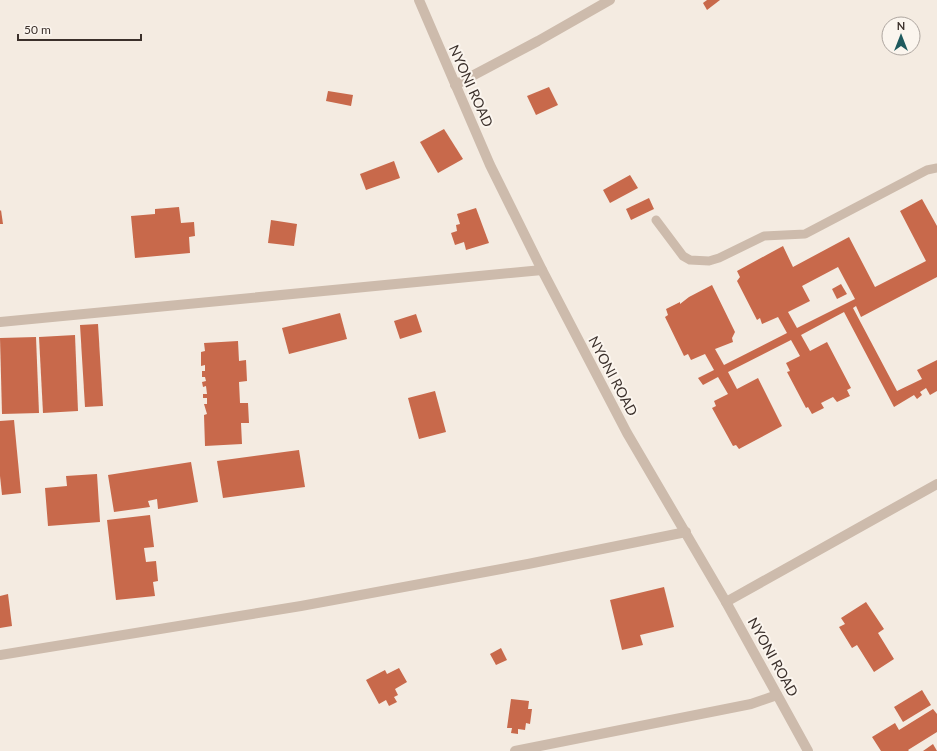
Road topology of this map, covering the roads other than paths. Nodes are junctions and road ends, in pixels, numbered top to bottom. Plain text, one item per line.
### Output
1 (419, 0) edge
2 (610, 0) edge
3 (455, 85) junction
4 (937, 168) edge
5 (656, 220) dead end
6 (542, 270) junction
7 (0, 322) edge
8 (937, 484) edge
9 (686, 532) junction
10 (726, 602) junction
11 (0, 655) edge
12 (778, 695) junction
13 (515, 751) edge
14 (808, 751) edge

1 - 3 street, NYONI ROAD
2 - 3 street
3 - 6 street, NYONI ROAD
4 - 5 lane
6 - 7 street
6 - 9 street, NYONI ROAD
8 - 10 street
9 - 10 street, NYONI ROAD
9 - 11 street
10 - 12 street, NYONI ROAD
12 - 13 street
12 - 14 street, NYONI ROAD

